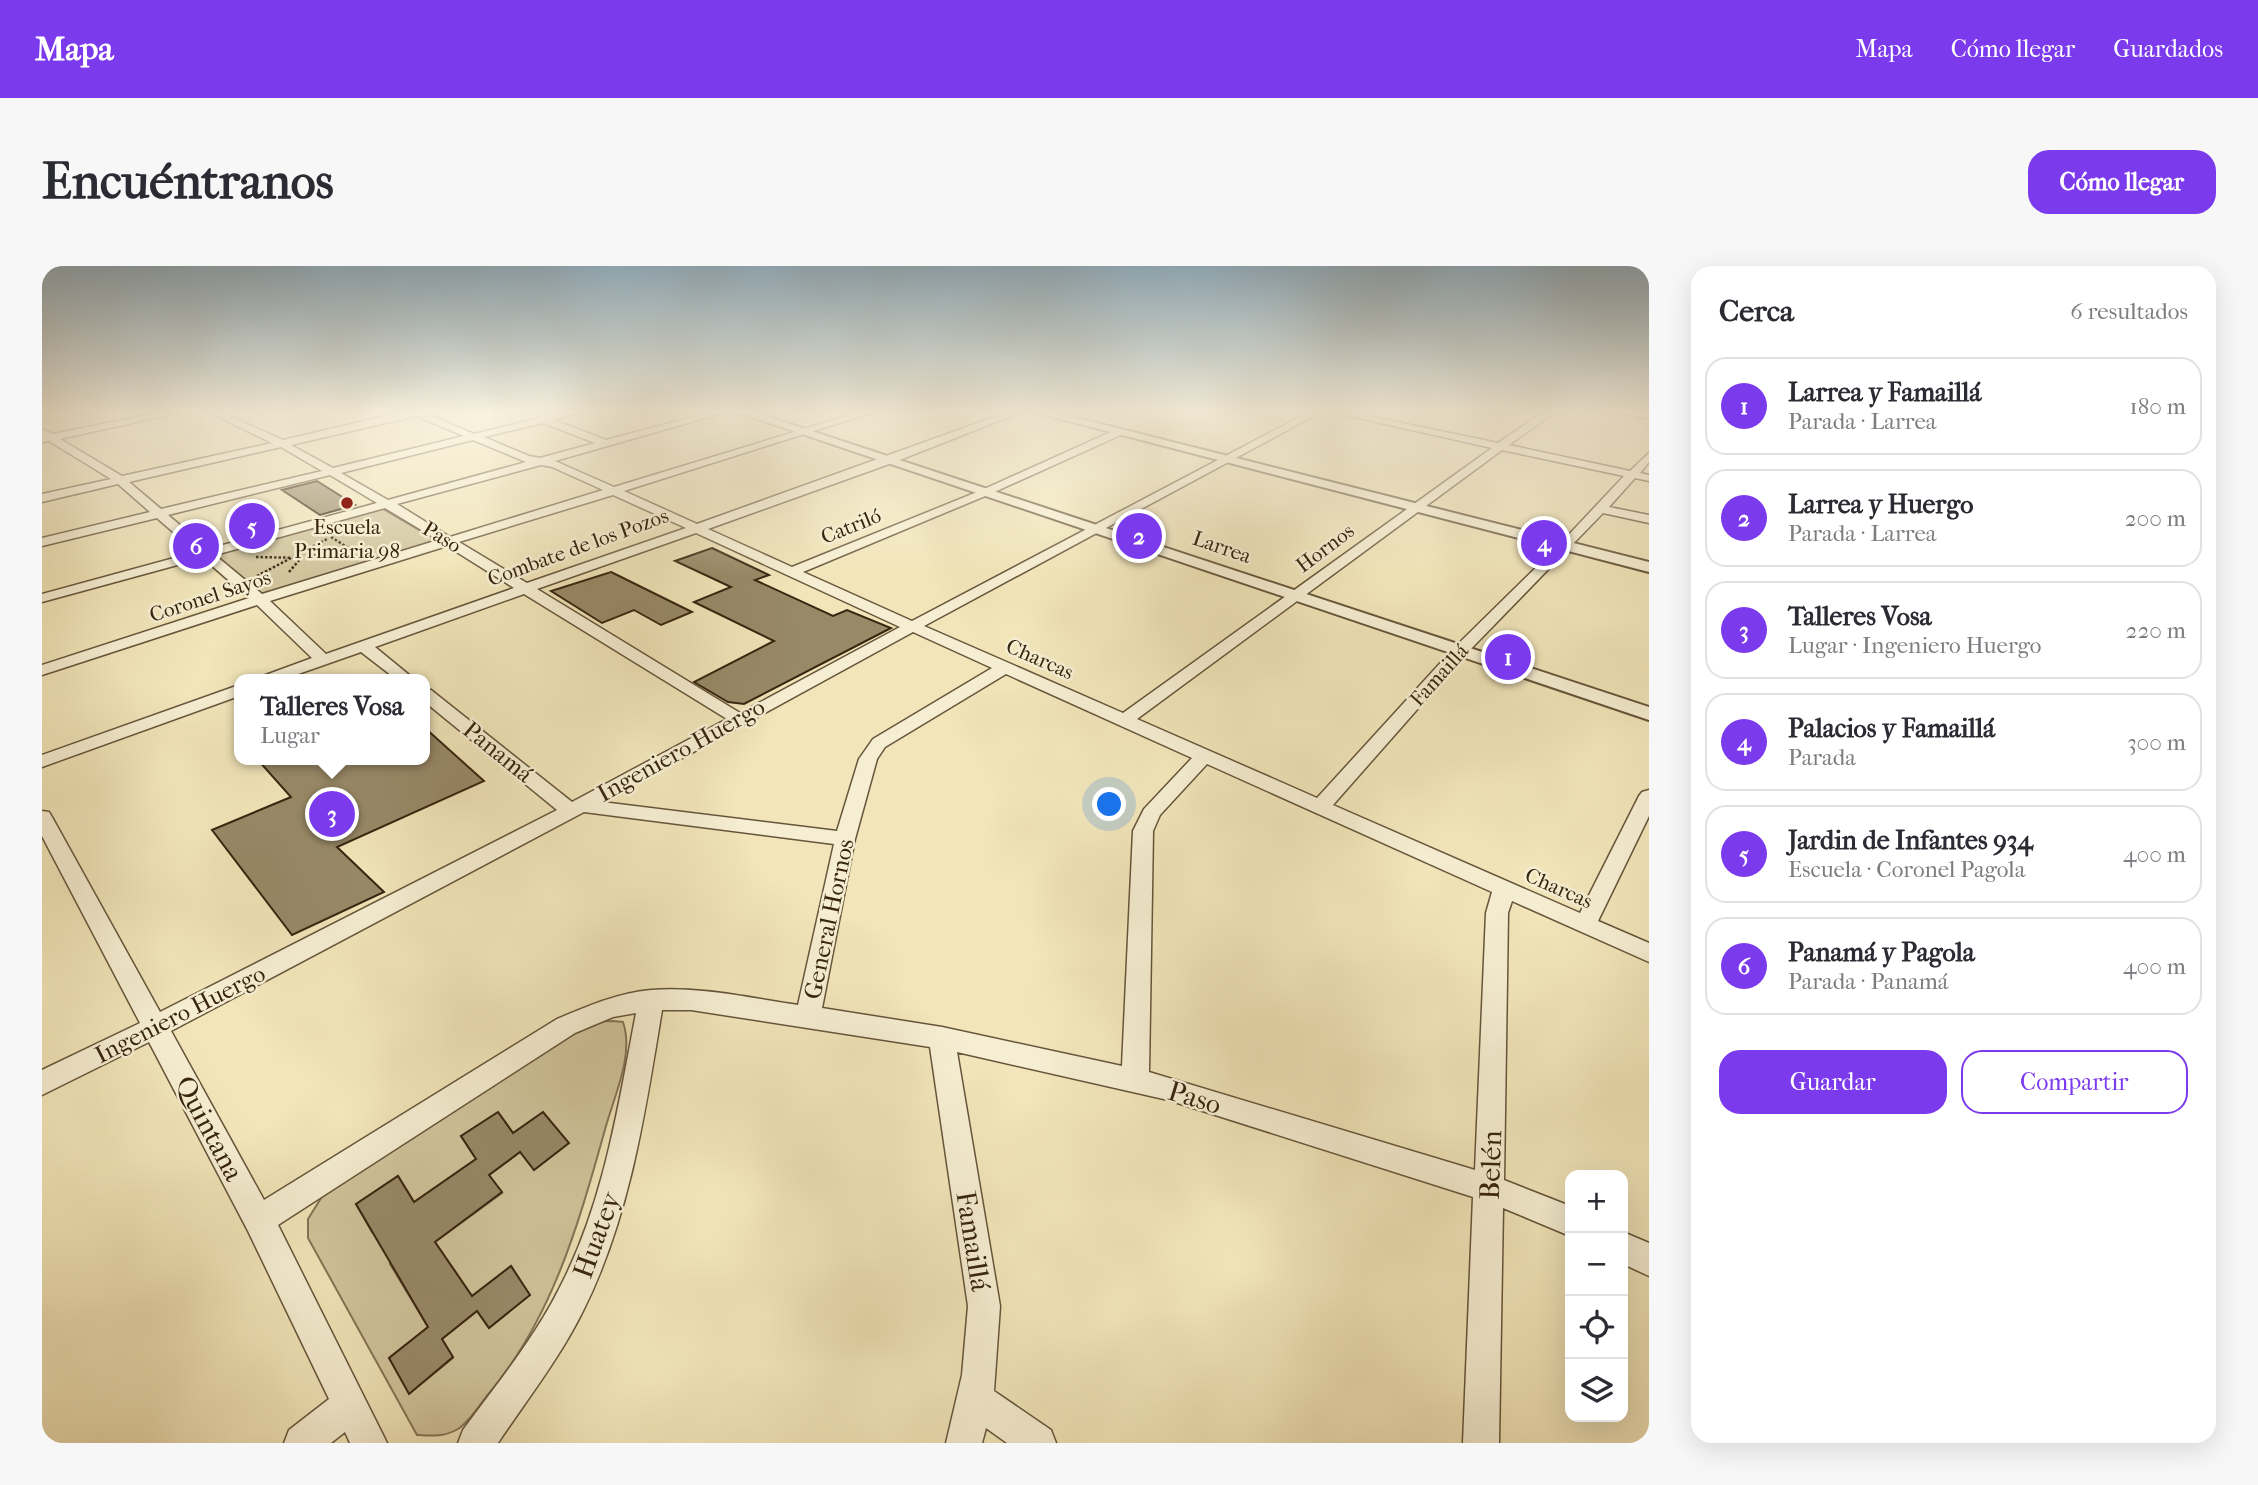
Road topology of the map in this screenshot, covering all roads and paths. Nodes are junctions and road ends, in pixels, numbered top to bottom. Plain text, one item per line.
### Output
1 (96, 466) edge
2 (184, 466) edge
3 (320, 466) edge
4 (350, 466) edge
5 (522, 466) edge
6 (559, 466) edge
7 (693, 466) edge
8 (874, 466) edge
9 (904, 466) edge
10 (1044, 466) edge
11 (1210, 466) edge
12 (1256, 466) edge
13 (1472, 466) edge
14 (1593, 466) edge
15 (1639, 466) edge
16 (328, 471) junction
17 (1630, 474) junction
18 (1649, 478) edge
19 (120, 480) junction
20 (612, 491) junction
21 (986, 492) junction
22 (42, 498) edge
23 (385, 503) junction
24 (1414, 507) junction
25 (1599, 508) junction
26 (156, 513) junction
27 (1649, 519) edge
28 (1095, 528) junction
29 (695, 529) junction
30 (342, 531) dead end
31 (331, 537) junction
32 (42, 542) edge
33 (450, 542) junction
34 (1566, 545) junction
35 (355, 547) dead end
36 (350, 549) junction
37 (204, 553) junction
38 (250, 555) dead end
39 (360, 556) dead end
40 (289, 559) junction
41 (1649, 567) edge
42 (790, 572) junction
43 (256, 577) dead end
44 (526, 590) junction
45 (1296, 596) junction
46 (42, 598) edge
47 (260, 600) junction
48 (909, 625) junction
49 (364, 646) junction
50 (1460, 651) junction
51 (323, 660) junction
52 (1004, 668) junction
53 (42, 670) edge
54 (283, 674) edge
55 (400, 674) edge
56 (234, 692) edge
57 (430, 698) edge
58 (1649, 714) edge
59 (738, 719) junction
60 (1124, 720) junction
61 (1205, 756) junction
62 (42, 761) edge
63 (1649, 796) edge
64 (576, 807) junction
65 (1320, 807) junction
66 (42, 817) edge
67 (845, 839) junction
68 (1504, 889) junction
69 (1585, 925) junction
70 (1649, 953) edge
71 (651, 1000) junction
72 (808, 1016) junction
73 (156, 1028) junction
74 (942, 1038) junction
75 (1135, 1080) junction
76 (42, 1083) edge
77 (1489, 1188) junction
78 (1565, 1219) edge
79 (259, 1220) junction
80 (1628, 1250) edge
81 (1649, 1260) edge
82 (977, 1400) junction
83 (350, 1405) junction
84 (302, 1443) edge
85 (369, 1443) edge
86 (476, 1443) edge
87 (964, 1443) edge
88 (1038, 1443) edge
89 (1481, 1443) edge

1 - 19 street
2 - 19 street
3 - 16 street, Paso
4 - 16 street
5 - 23 street
6 - 20 street, Charcas
7 - 20 street, Coronel Sayos
8 - 29 street, Combate de los Pozos
9 - 21 street, Larrea
10 - 21 street, Catriló
11 - 28 street, Ingeniero Huergo
12 - 24 street
13 - 24 street, Hornos
14 - 17 street
15 - 17 street, Famaillá
16 - 23 street, Paso
16 - 26 street
17 - 18 street
17 - 25 street, Famaillá
19 - 22 street
19 - 26 street
20 - 29 street, Charcas
20 - 33 street, Coronel Sayos
21 - 28 street, Larrea
21 - 42 street, Catriló
23 - 33 street, Paso
23 - 37 street
24 - 34 street
24 - 45 street, Hornos
25 - 27 street
25 - 34 street, Famaillá
26 - 32 street
26 - 37 street
28 - 45 street, Larrea
28 - 48 street, Ingeniero Huergo
29 - 42 street, Charcas
29 - 44 street, Combate de los Pozos
30 - 31 path
31 - 36 path
31 - 40 path
33 - 44 street, Paso
33 - 47 street, Coronel Sayos
34 - 41 street
34 - 50 street, Famaillá
35 - 36 path
36 - 39 path
36 - 40 path
37 - 46 street
37 - 47 street
38 - 40 path
40 - 43 path
42 - 48 street, Charcas
44 - 49 street, Combate de los Pozos
44 - 59 street, Paso
45 - 50 street, Larrea
45 - 60 street, Hornos
47 - 51 street
47 - 53 street, Coronel Sayos
48 - 52 street, Charcas
48 - 59 street, Ingeniero Huergo
49 - 51 street, Combate de los Pozos
49 - 55 street
50 - 58 street, Larrea
50 - 65 street, Famaillá
51 - 54 street, Combate de los Pozos
52 - 60 street, Charcas
52 - 67 street, General Hornos
56 - 62 street
57 - 64 street, Panamá
59 - 64 street, Ingeniero Huergo
60 - 61 street, Charcas
61 - 65 street, Charcas
61 - 75 street
63 - 69 street
64 - 67 street
64 - 73 street, Ingeniero Huergo
65 - 68 street, Charcas
66 - 73 street, Quintana
67 - 72 street, General Hornos
68 - 69 street, Charcas
68 - 77 street, Belén
69 - 70 street, Charcas
71 - 72 street, General Hornos
71 - 79 street, General Hornos
71 - 86 street, Huatey
72 - 74 street, Paso
73 - 76 street, Ingeniero Huergo
73 - 79 street, Quintana
74 - 75 street, Paso
74 - 82 street, Famaillá
75 - 77 street, Paso
77 - 78 street, Paso
77 - 89 street, Belén
79 - 83 street, Quintana
80 - 81 street
82 - 87 street, Famaillá
82 - 88 street
83 - 84 street
83 - 85 street, Quintana

